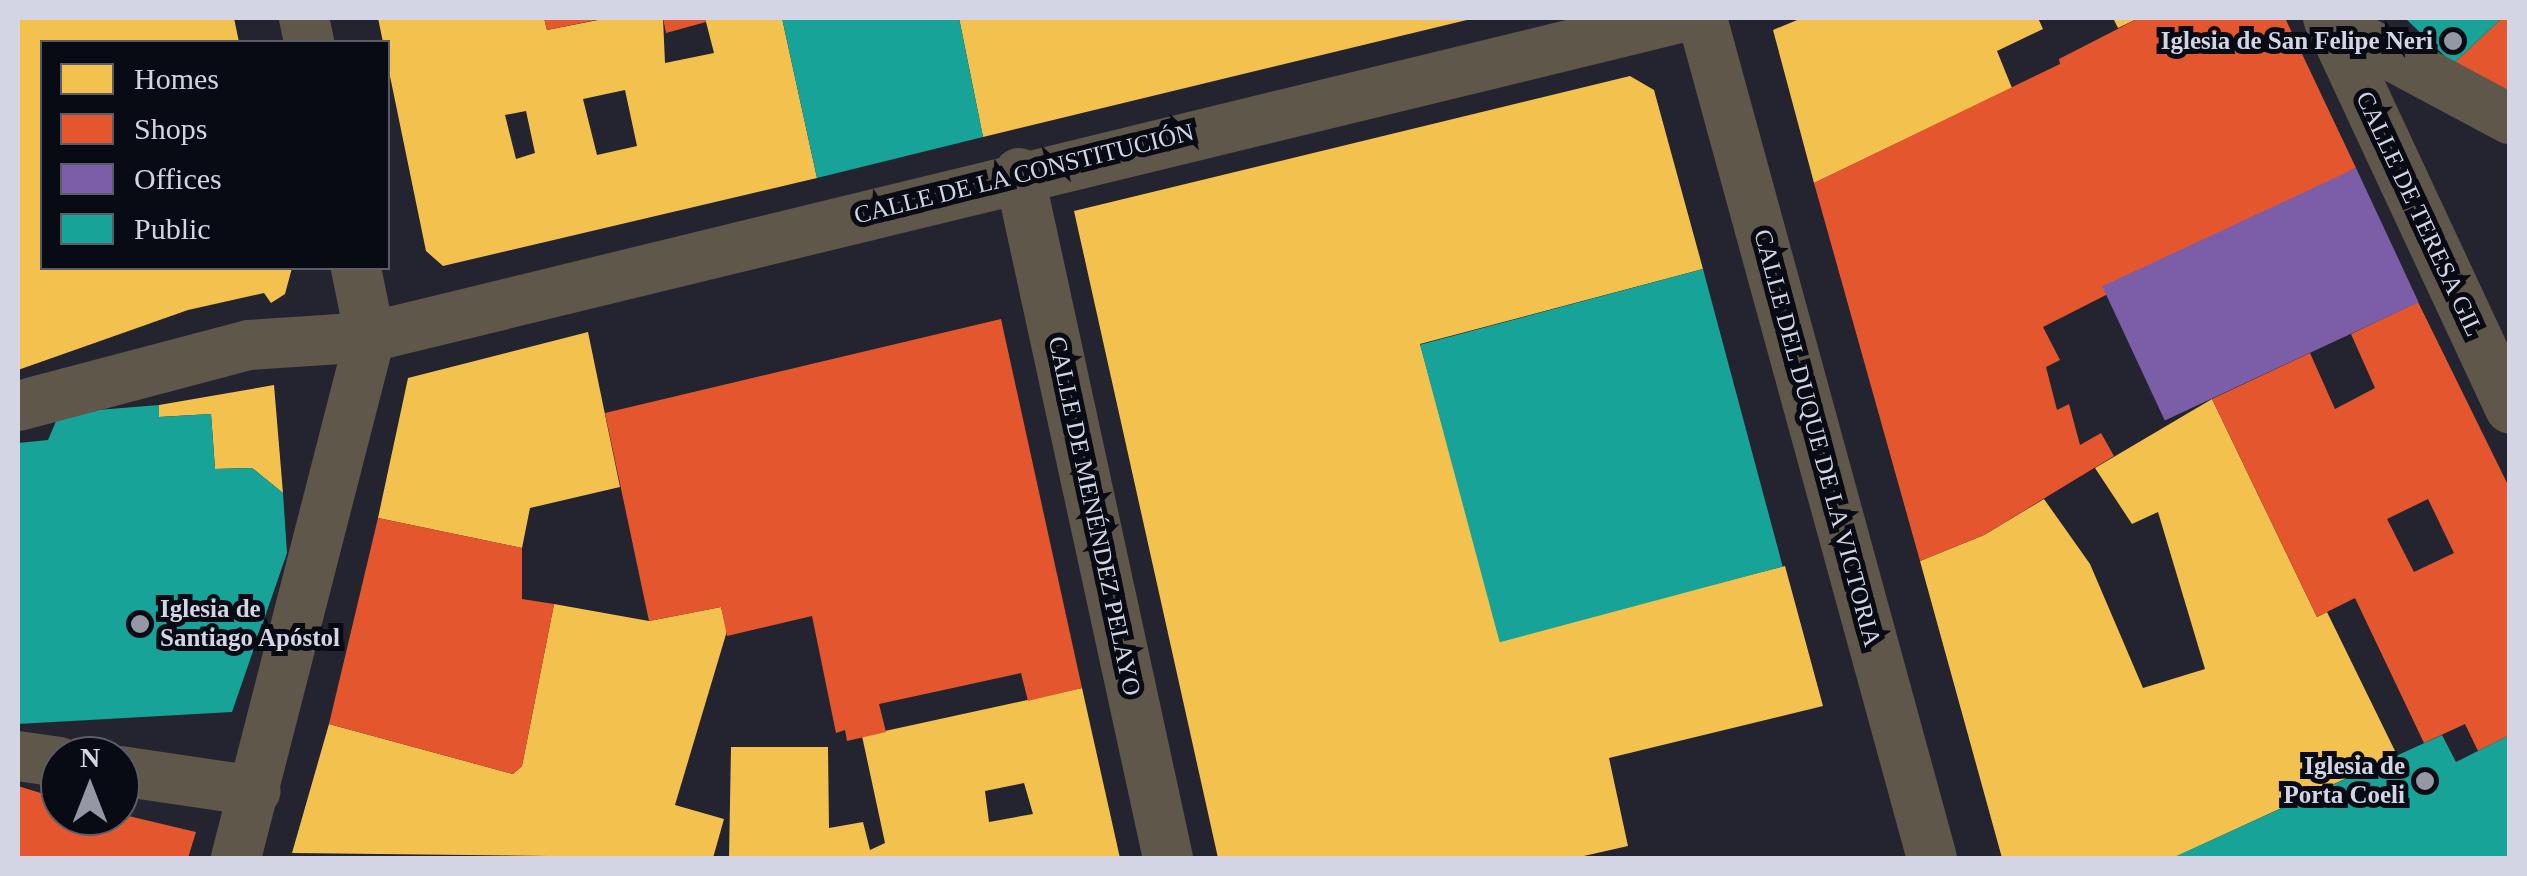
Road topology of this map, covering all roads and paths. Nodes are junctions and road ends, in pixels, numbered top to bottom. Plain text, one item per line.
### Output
1 (1680, 18) edge
2 (1702, 18) edge
3 (2329, 20) edge
4 (2510, 119) edge
5 (1019, 174) junction
6 (356, 270) edge
7 (370, 336) junction
8 (18, 406) edge
9 (2510, 410) edge
10 (140, 774) edge
11 (256, 791) junction
12 (236, 858) edge
13 (1168, 858) edge
14 (1932, 858) edge

1 - 5 street, CALLE DE LA CONSTITUCIÓN
2 - 14 street, CALLE DEL DUQUE DE LA VICTORIA
3 - 4 street
3 - 9 street, CALLE DE TERESA GIL
5 - 7 street, CALLE DE LA CONSTITUCIÓN
5 - 13 street, CALLE DE MENÉNDEZ PELAYO
6 - 7 street
7 - 8 street, CALLE DE LA CONSTITUCIÓN
7 - 11 street
10 - 11 street
11 - 12 street

